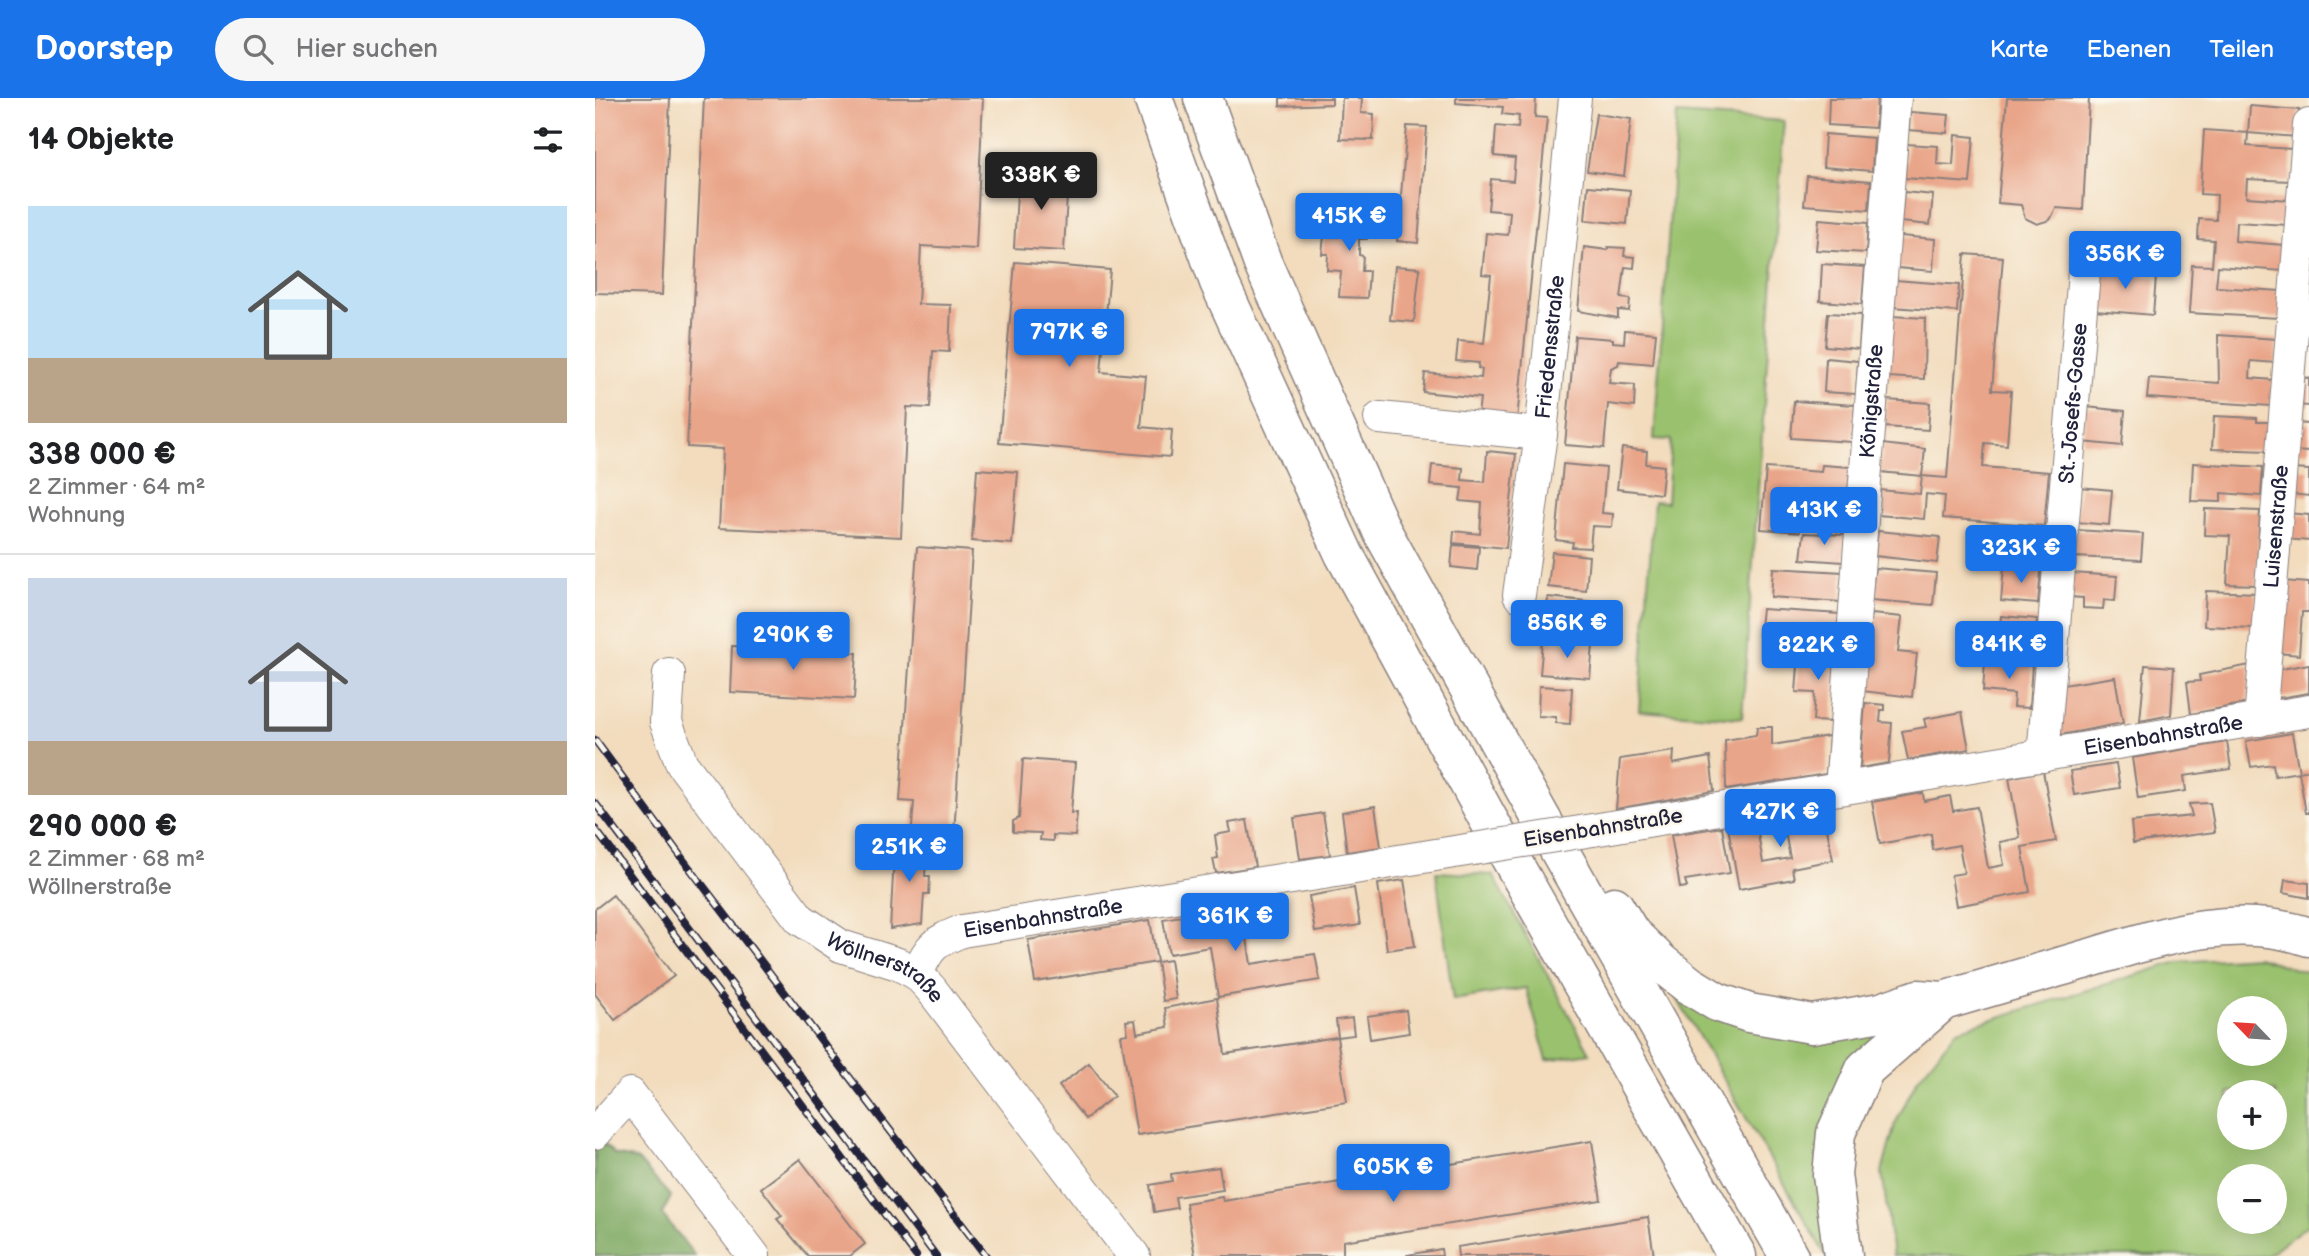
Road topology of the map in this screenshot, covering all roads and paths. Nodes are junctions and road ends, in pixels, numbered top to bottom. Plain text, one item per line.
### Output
1 (1153, 98) edge
2 (1203, 98) edge
3 (1575, 98) edge
4 (1895, 98) edge
5 (2309, 125) edge
6 (2085, 261) dead end
7 (1380, 418) dead end
8 (1541, 434) junction
9 (1519, 595) dead end
10 (669, 674) dead end
11 (2309, 711) edge
12 (2260, 720) junction
13 (2043, 757) junction
14 (1841, 788) junction
15 (1538, 813) junction
16 (2309, 937) edge
17 (917, 974) junction
18 (1943, 1001) junction
19 (595, 1133) edge
20 (754, 1256) edge
21 (1134, 1256) edge
22 (1737, 1256) edge
23 (1789, 1256) edge
24 (1843, 1256) edge

1 - 22 highway
2 - 15 highway
3 - 8 street, Friedensstraße
4 - 14 street, Königstraße
5 - 12 street, Luisenstraße
6 - 13 street, St.-Josefs-Gasse
7 - 8 street
8 - 9 street, Friedensstraße
10 - 17 street, Wöllnerstraße
11 - 12 street, Eisenbahnstraße
12 - 13 street, Eisenbahnstraße
13 - 14 street, Eisenbahnstraße
14 - 17 street, Eisenbahnstraße, bridge
15 - 18 highway
15 - 23 highway
16 - 18 highway
17 - 21 street, Wöllnerstraße
18 - 24 highway
19 - 20 street

